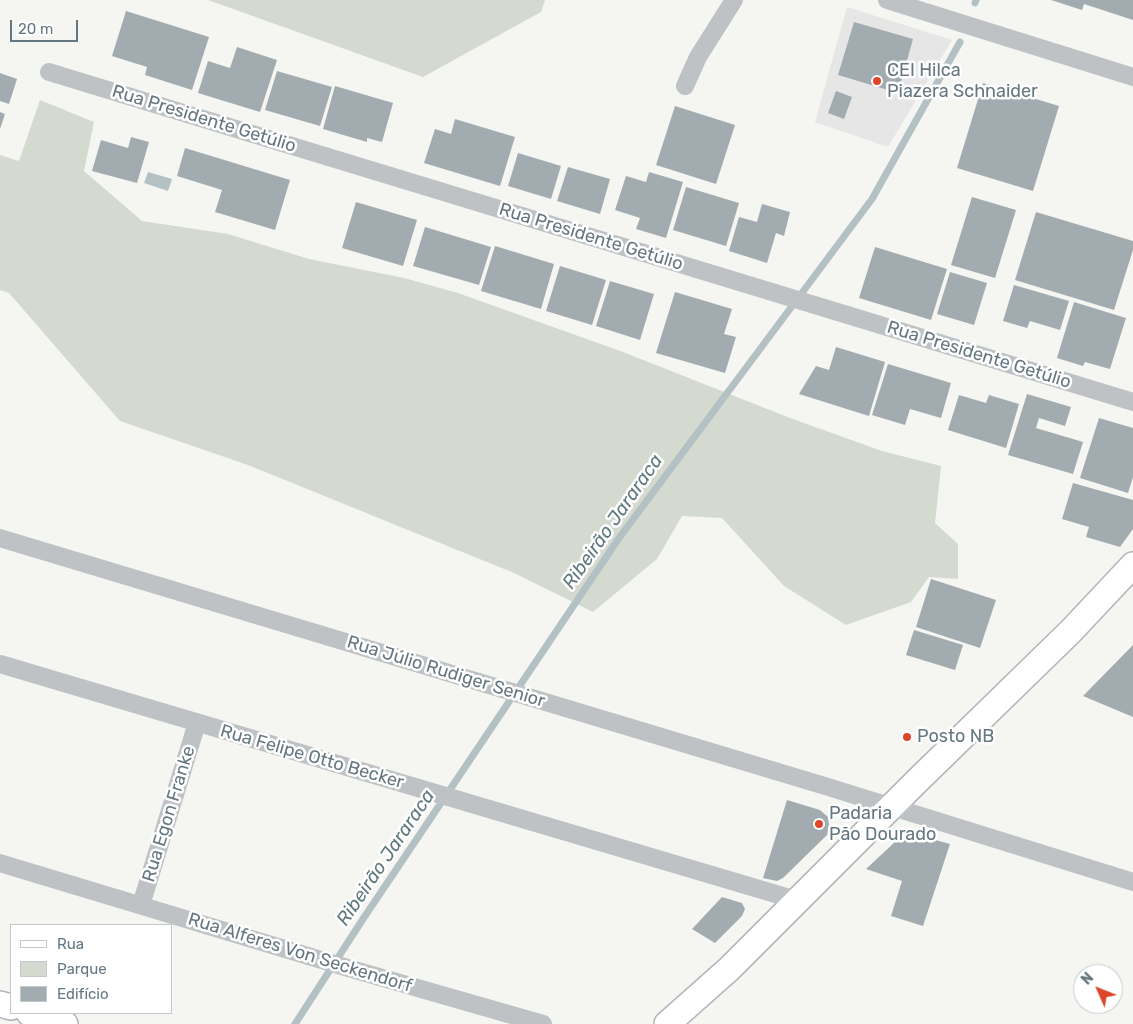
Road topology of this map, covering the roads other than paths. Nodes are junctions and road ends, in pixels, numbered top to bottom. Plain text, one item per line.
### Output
1 (734, 0) edge
2 (887, 0) edge
3 (49, 72) dead end
4 (1133, 77) edge
5 (685, 86) dead end
6 (1133, 402) edge
7 (0, 538) edge
8 (1133, 565) edge
9 (0, 664) edge
10 (196, 722) junction
11 (891, 807) junction
12 (0, 863) edge
13 (1133, 882) edge
14 (796, 900) junction
15 (140, 905) junction
16 (32, 1014) edge
17 (66, 1024) edge
18 (543, 1024) edge
19 (667, 1024) edge

1 - 5 street
2 - 4 street
3 - 6 street, Rua Presidente Getúlio
7 - 11 street, Rua Júlio Rudiger Senior
8 - 11 main road
9 - 10 street, Rua Felipe Otto Becker
10 - 14 street, Rua Felipe Otto Becker
10 - 15 street, Rua Egon Franke
11 - 13 street, Rua Júlio Rudiger Senior
11 - 14 main road
12 - 15 street, Rua Alferes Von Seckendorf
14 - 19 main road
15 - 18 street, Rua Alferes Von Seckendorf
16 - 17 main road

